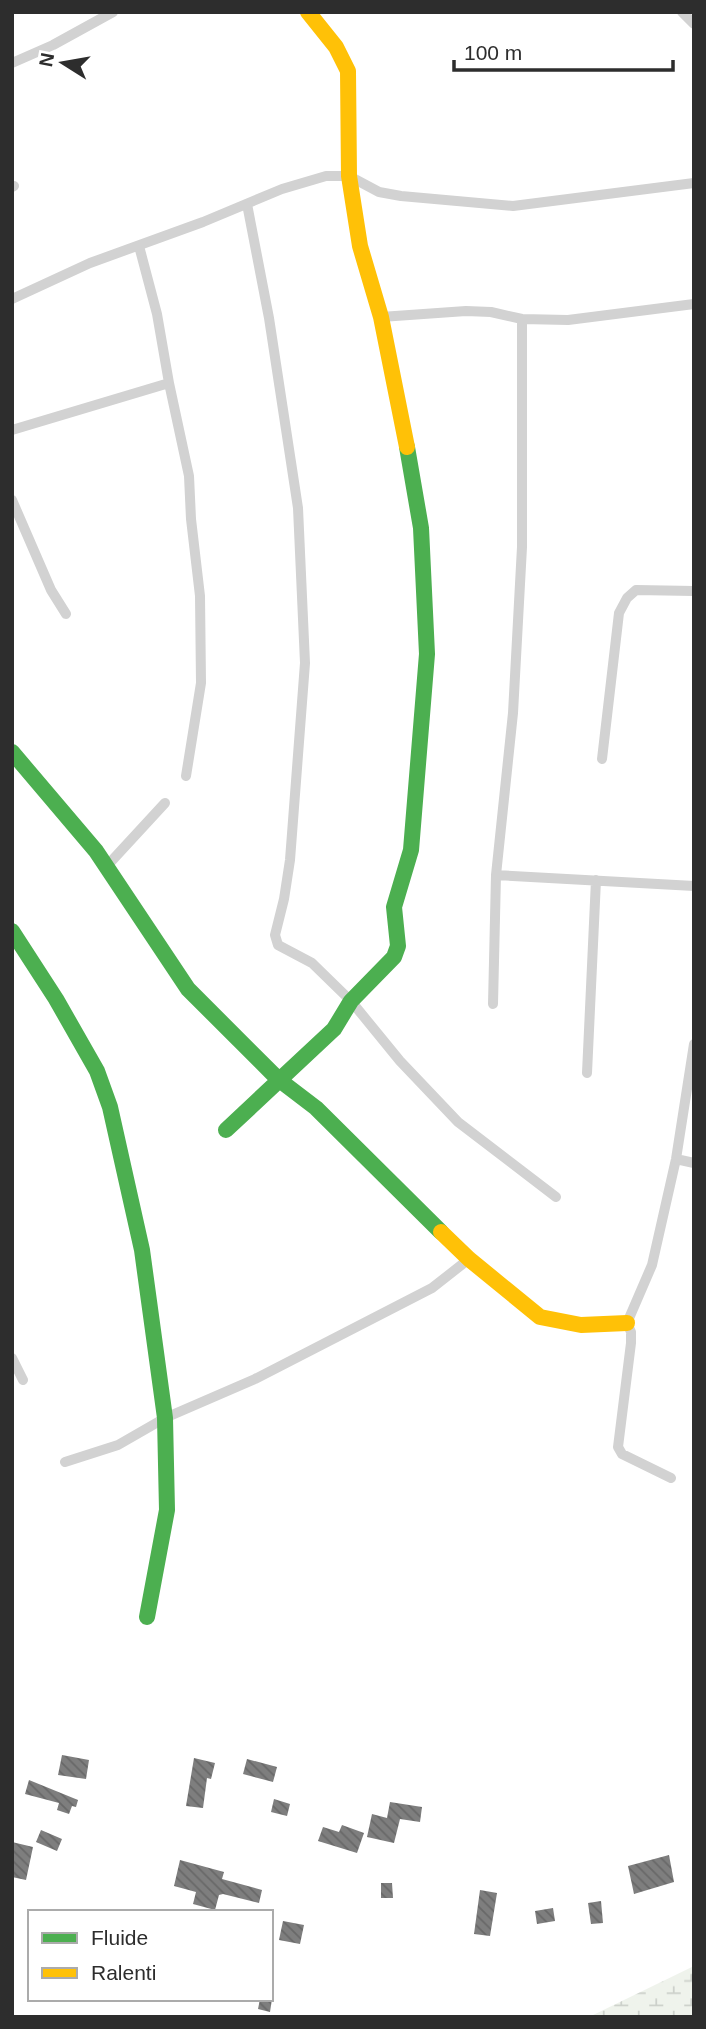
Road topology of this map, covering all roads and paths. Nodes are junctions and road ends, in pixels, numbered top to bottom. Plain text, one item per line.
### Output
1 (114, 12) edge
2 (308, 12) edge
3 (682, 12) edge
4 (694, 24) edge
5 (12, 63) edge
6 (349, 176) junction
7 (694, 183) edge
8 (247, 204) junction
9 (139, 246) junction
10 (12, 299) edge
11 (694, 304) edge
12 (381, 317) junction
13 (522, 319) junction
14 (169, 383) junction
15 (12, 430) edge
16 (12, 500) edge
17 (694, 591) edge
18 (66, 614) dead end
19 (12, 752) edge
20 (602, 759) dead end
21 (186, 776) dead end
22 (165, 803) dead end
23 (106, 867) junction
24 (496, 875) junction
25 (596, 880) junction
26 (694, 886) edge
27 (12, 931) edge
28 (351, 1001) junction
29 (493, 1004) dead end
30 (694, 1044) edge
31 (587, 1073) dead end
32 (278, 1079) junction
33 (226, 1130) dead end
34 (676, 1159) junction
35 (694, 1163) edge
36 (556, 1197) dead end
37 (468, 1259) junction
38 (627, 1323) junction
39 (12, 1358) edge
40 (23, 1380) dead end
41 (165, 1418) junction
42 (65, 1462) dead end
43 (671, 1478) dead end
44 (147, 1617) dead end

1 - 5 street
2 - 6 street
3 - 4 street
6 - 7 street
6 - 8 street
6 - 12 street
8 - 9 street
8 - 28 street
9 - 10 street
9 - 14 street
11 - 13 street
12 - 13 street
12 - 28 street
13 - 24 street
14 - 15 street
14 - 21 street
16 - 18 street
17 - 20 street
19 - 23 street
22 - 23 street
23 - 32 street
24 - 25 street
24 - 29 street
25 - 26 street
25 - 31 street
27 - 41 street
28 - 32 street
28 - 36 street
30 - 34 street
32 - 33 street
32 - 37 street
34 - 35 street
34 - 38 street
37 - 38 street
37 - 41 street
38 - 43 street
39 - 40 street
41 - 42 street
41 - 44 street

